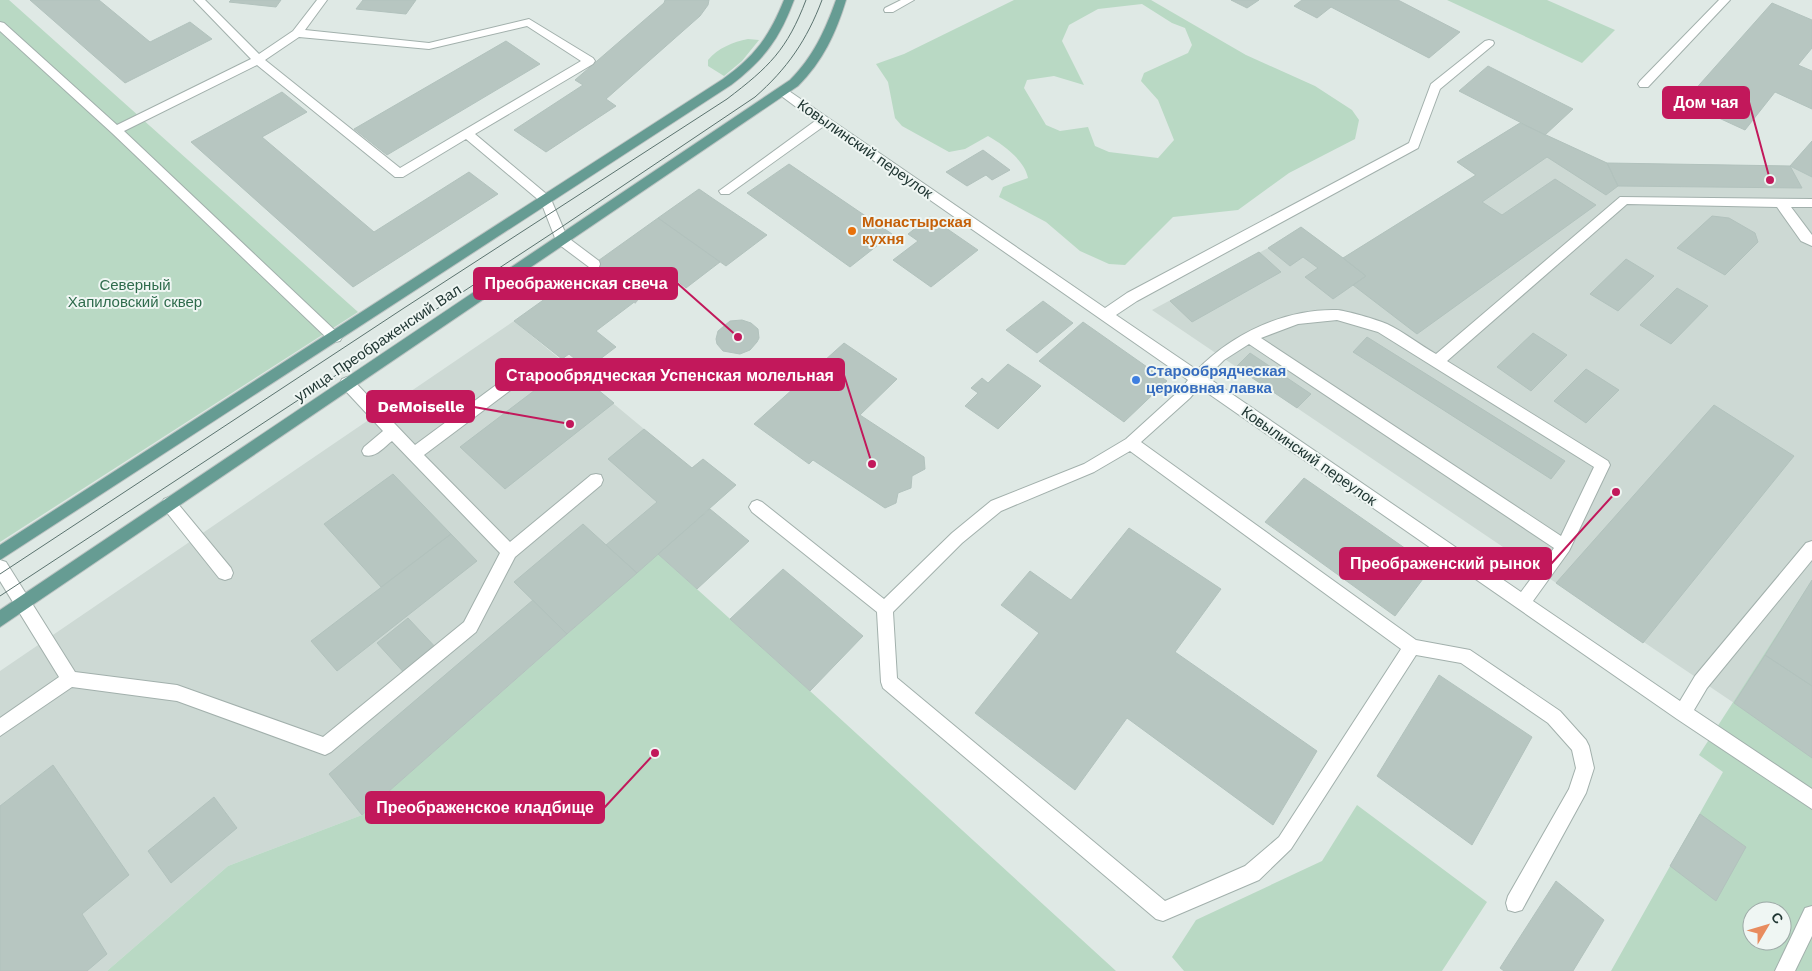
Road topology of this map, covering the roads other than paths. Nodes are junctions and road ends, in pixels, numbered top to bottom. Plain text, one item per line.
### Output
1 (199, 0) edge
2 (322, 0) edge
3 (789, 0) edge
4 (841, 0) edge
5 (909, 0) edge
6 (1725, 0) edge
7 (889, 10) dead end
8 (0, 25) edge
9 (297, 33) junction
10 (1489, 43) dead end
11 (258, 60) junction
12 (1644, 84) dead end
13 (782, 92) junction
14 (823, 121) junction
15 (116, 130) junction
16 (467, 134) junction
17 (725, 191) dead end
18 (546, 200) junction
19 (1781, 203) junction
20 (1812, 203) edge
21 (562, 240) junction
22 (1812, 241) edge
23 (594, 264) tunnel mouth
24 (1105, 315) junction
25 (335, 337) junction
26 (1249, 337) junction
27 (1436, 362) junction
28 (531, 367) dead end
29 (1197, 378) junction
30 (347, 383) junction
31 (393, 432) junction
32 (1131, 443) junction
33 (369, 451) dead end
34 (414, 454) junction
35 (596, 480) dead end
36 (169, 504) junction
37 (757, 507) dead end
38 (1564, 546) junction
39 (1812, 548) edge
40 (509, 552) junction
41 (0, 553) edge
42 (0, 567) edge
43 (225, 573) dead end
44 (1522, 603) junction
45 (22, 604) junction
46 (885, 609) junction
47 (0, 619) edge
48 (1412, 646) junction
49 (70, 679) junction
50 (1683, 713) junction
51 (0, 728) edge
52 (1812, 800) edge
53 (1515, 903) dead end
54 (1812, 915) edge
55 (1785, 971) edge

1 - 11 street
2 - 9 street
3 - 18 main road, улица Преображенский Вал
4 - 13 main road, улица Преображенский Вал
5 - 7 street
6 - 12 street
8 - 15 street
9 - 11 street
9 - 16 street
10 - 24 street
11 - 15 street
11 - 16 street
13 - 14 street, Ковылинский переулок
13 - 21 main road, улица Преображенский Вал
14 - 17 street
14 - 24 street, Ковылинский переулок
15 - 25 street
16 - 18 street
18 - 21 street
18 - 25 main road, улица Преображенский Вал
19 - 20 street
19 - 22 street
19 - 27 street
21 - 23 street
21 - 30 main road, улица Преображенский Вал
24 - 29 street, Ковылинский переулок
25 - 41 main road, улица Преображенский Вал
26 - 27 street
26 - 29 street
26 - 38 street
27 - 38 street
28 - 34 street
29 - 32 street
29 - 44 street, Ковылинский переулок
30 - 31 street
30 - 36 main road, улица Преображенский Вал
31 - 33 street
31 - 34 street
32 - 46 street
32 - 48 street
34 - 40 street
35 - 40 street
36 - 43 street
36 - 45 main road, улица Преображенский Вал
37 - 46 street
38 - 44 street
39 - 50 street
40 - 49 street
42 - 45 street
44 - 50 street, Ковылинский переулок
45 - 47 main road, улица Преображенский Вал
45 - 49 street
46 - 48 street
48 - 53 street
49 - 51 street
50 - 52 street, Ковылинский переулок
54 - 55 street

